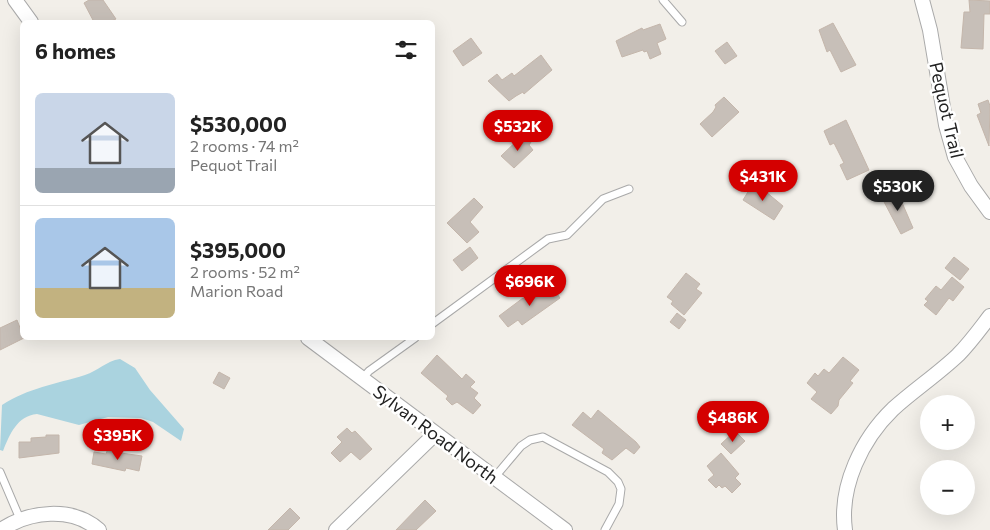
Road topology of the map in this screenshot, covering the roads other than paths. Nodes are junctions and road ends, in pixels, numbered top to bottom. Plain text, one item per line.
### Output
1 (15, 0) edge
2 (663, 0) edge
3 (922, 0) edge
4 (30, 20) edge
5 (682, 22) dead end
6 (629, 189) dead end
7 (990, 212) edge
8 (990, 316) edge
9 (435, 322) edge
10 (311, 340) edge
11 (411, 340) edge
12 (362, 379) junction
13 (435, 434) junction
14 (0, 472) edge
15 (494, 478) junction
16 (20, 519) junction
17 (1, 530) edge
18 (99, 530) edge
19 (336, 530) edge
20 (565, 530) edge
21 (605, 530) edge
22 (845, 530) edge

1 - 4 street
2 - 5 lane
3 - 7 street, Pequot Trail
6 - 9 lane
8 - 22 street
10 - 12 street, Sylvan Road North
11 - 12 lane
12 - 13 street, Sylvan Road North
13 - 15 street, Sylvan Road North
13 - 19 street
14 - 16 lane
15 - 20 street, Sylvan Road North
15 - 21 lane
16 - 17 street
16 - 18 street

